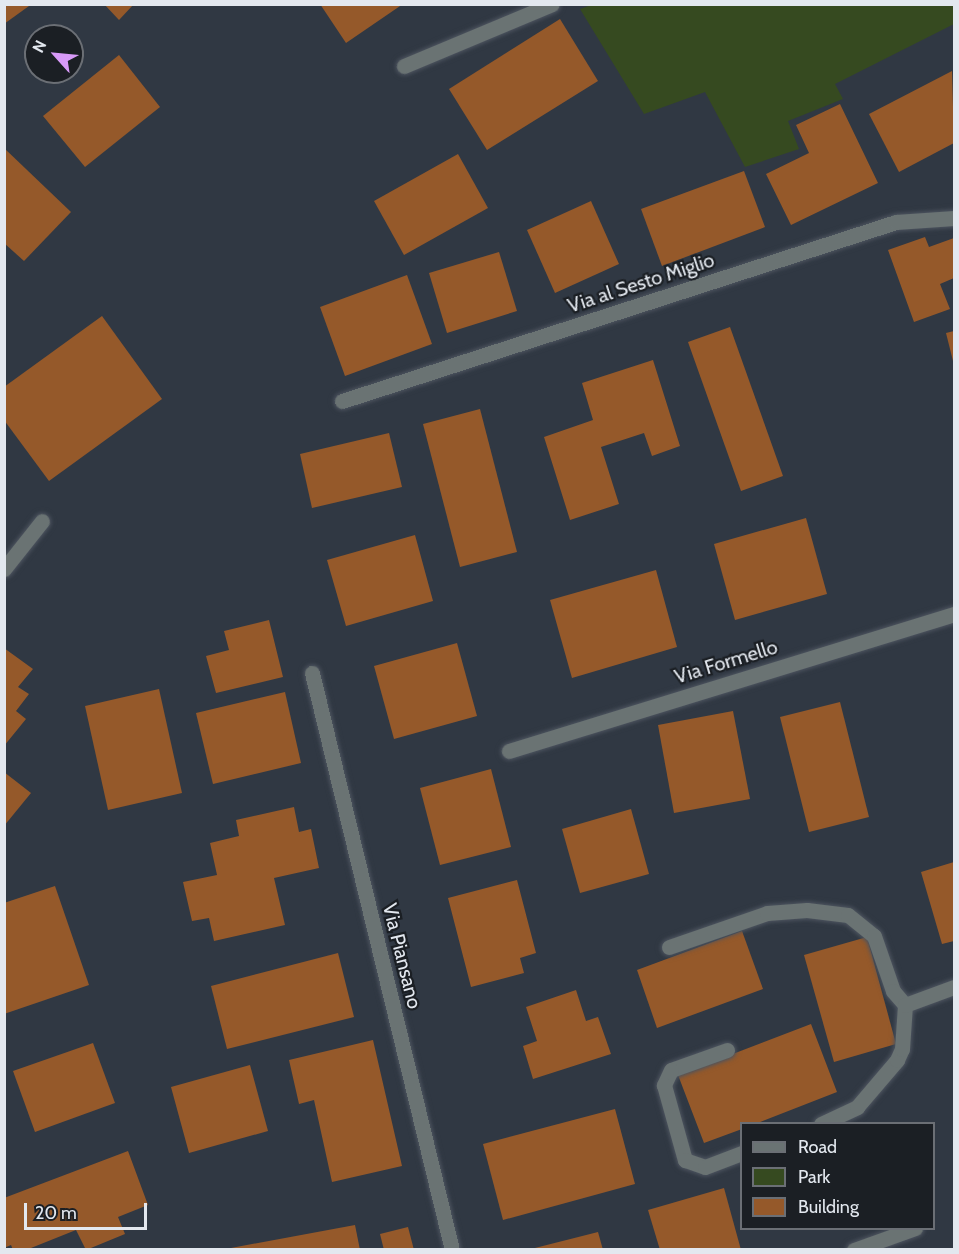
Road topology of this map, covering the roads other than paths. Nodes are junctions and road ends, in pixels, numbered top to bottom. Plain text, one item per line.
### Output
1 (552, 4) edge
2 (404, 66) dead end
3 (954, 218) edge
4 (342, 401) dead end
5 (42, 521) dead end
6 (4, 569) edge
7 (954, 614) edge
8 (312, 673) dead end
9 (509, 751) dead end
10 (669, 947) dead end
11 (954, 987) edge
12 (905, 1005) junction
13 (727, 1050) dead end
14 (825, 1122) edge
15 (740, 1154) edge
16 (909, 1230) edge
17 (452, 1250) edge
18 (854, 1250) edge

1 - 2 street
3 - 4 street, Via al Sesto Miglio
5 - 6 street
7 - 9 street, Via Formello
8 - 17 street, Via Piansano
10 - 12 street
11 - 12 street
12 - 14 street
13 - 15 street
16 - 18 street

